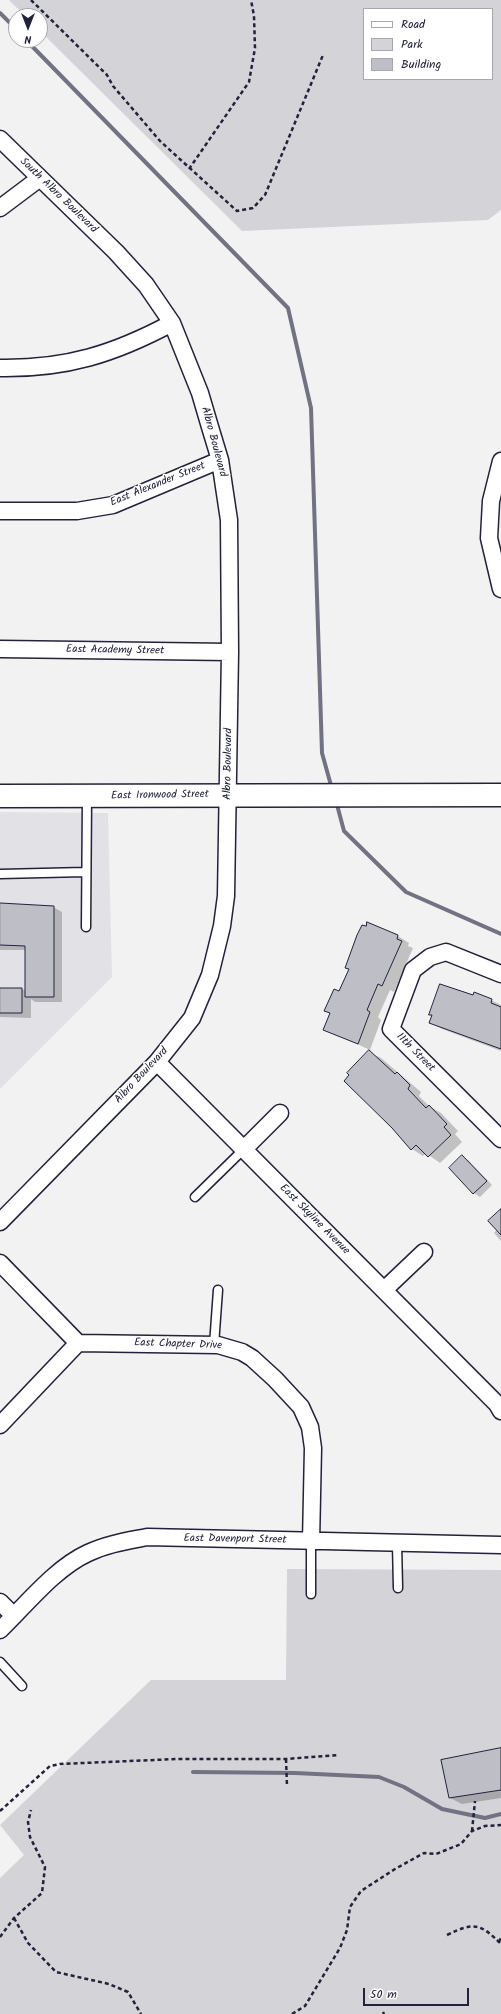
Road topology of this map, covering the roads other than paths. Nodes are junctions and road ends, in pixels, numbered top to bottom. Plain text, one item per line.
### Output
1 (0, 139) edge
2 (40, 178) junction
3 (0, 208) edge
4 (116, 252) joint
5 (172, 323) junction
6 (0, 368) edge
7 (220, 460) junction
8 (501, 461) edge
9 (0, 512) edge
10 (501, 589) edge
11 (0, 649) edge
12 (230, 652) junction
13 (501, 795) edge
14 (0, 796) edge
15 (229, 796) junction
16 (87, 797) junction
17 (85, 872) junction
18 (0, 874) edge
19 (86, 927) dead end
20 (501, 974) edge
21 (157, 1062) junction
22 (280, 1113) dead end
23 (501, 1139) edge
24 (244, 1150) junction
25 (195, 1197) dead end
26 (0, 1222) edge
27 (424, 1252) dead end
28 (0, 1263) edge
29 (218, 1290) dead end
30 (384, 1290) junction
31 (78, 1343) junction
32 (214, 1345) junction
33 (501, 1411) edge
34 (0, 1425) edge
35 (311, 1542) junction
36 (397, 1543) junction
37 (501, 1545) edge
38 (398, 1588) dead end
39 (311, 1594) dead end
40 (0, 1602) edge
41 (14, 1616) junction
42 (0, 1630) edge
43 (0, 1662) edge
44 (22, 1686) dead end

1 - 2 street, South Albro Boulevard
2 - 3 street
2 - 4 street, South Albro Boulevard
4 - 5 street, Albro Boulevard
5 - 6 street
5 - 7 street, Albro Boulevard
7 - 9 street, East Alexander Street
7 - 12 street, Albro Boulevard
8 - 10 street
11 - 12 street, East Academy Street
12 - 15 street, Albro Boulevard
13 - 15 street, East Ironwood Street
14 - 16 street, East Ironwood Street
15 - 16 street, East Ironwood Street
15 - 21 street, Albro Boulevard
16 - 17 lane
17 - 18 lane
17 - 19 lane
20 - 23 street, 11th Street
21 - 24 street, East Skyline Avenue
21 - 26 street, Albro Boulevard
22 - 24 street
24 - 25 lane
24 - 30 street, East Skyline Avenue
27 - 30 street
28 - 31 street
29 - 32 lane
30 - 33 street, East Skyline Avenue
31 - 32 street, East Chapter Drive
31 - 34 street
32 - 35 street, East Chapter Drive
35 - 36 street, East Davenport Street
35 - 39 lane
35 - 41 street, East Davenport Street
36 - 37 street, East Davenport Street
36 - 38 lane
40 - 41 street
41 - 42 street, East Davenport Street
43 - 44 lane

